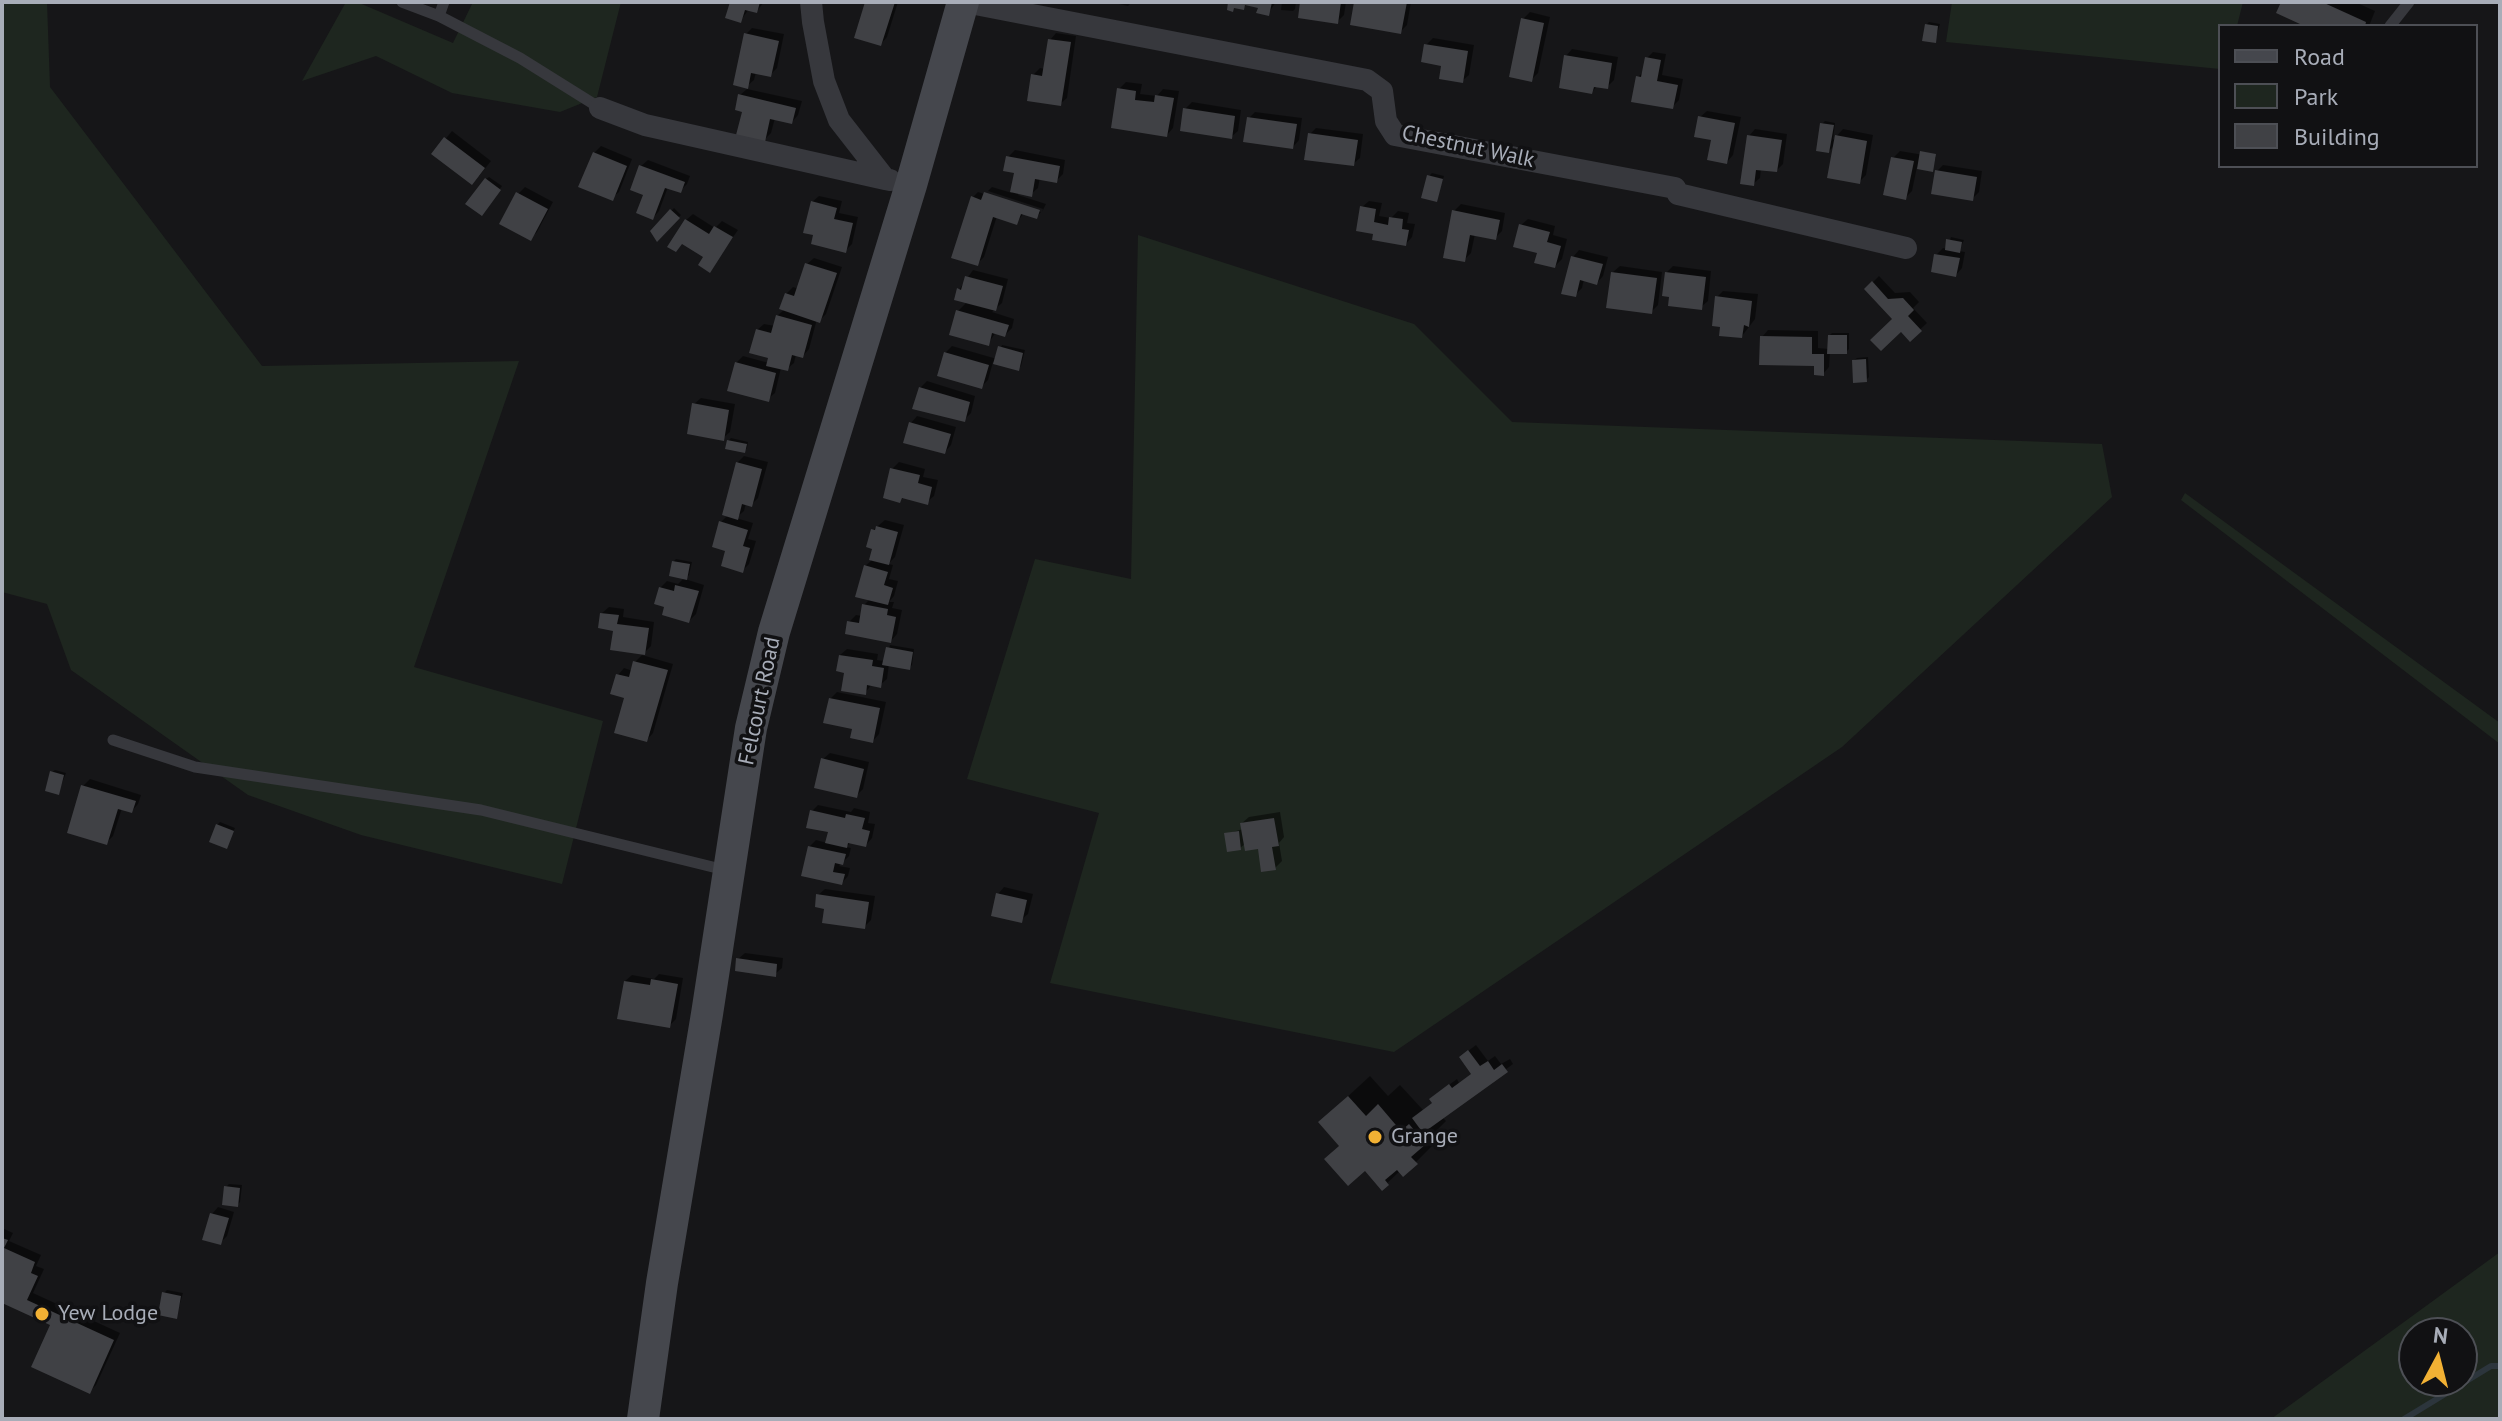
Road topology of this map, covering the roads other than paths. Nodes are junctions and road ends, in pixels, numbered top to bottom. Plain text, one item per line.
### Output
1 (402, 2) edge
2 (444, 2) edge
3 (811, 2) edge
4 (964, 2) edge
5 (2409, 2) edge
6 (439, 16) junction
7 (2392, 24) edge
8 (600, 108) joint
9 (898, 182) junction
10 (1906, 248) dead end
11 (113, 740) dead end
12 (728, 871) junction
13 (643, 1419) edge

1 - 6 lane
2 - 6 lane
3 - 9 street
4 - 9 street, Felcourt Road
4 - 10 street, Chestnut Walk
5 - 7 lane
6 - 8 lane
8 - 9 street
9 - 12 street, Felcourt Road
11 - 12 lane
12 - 13 street, Felcourt Road

